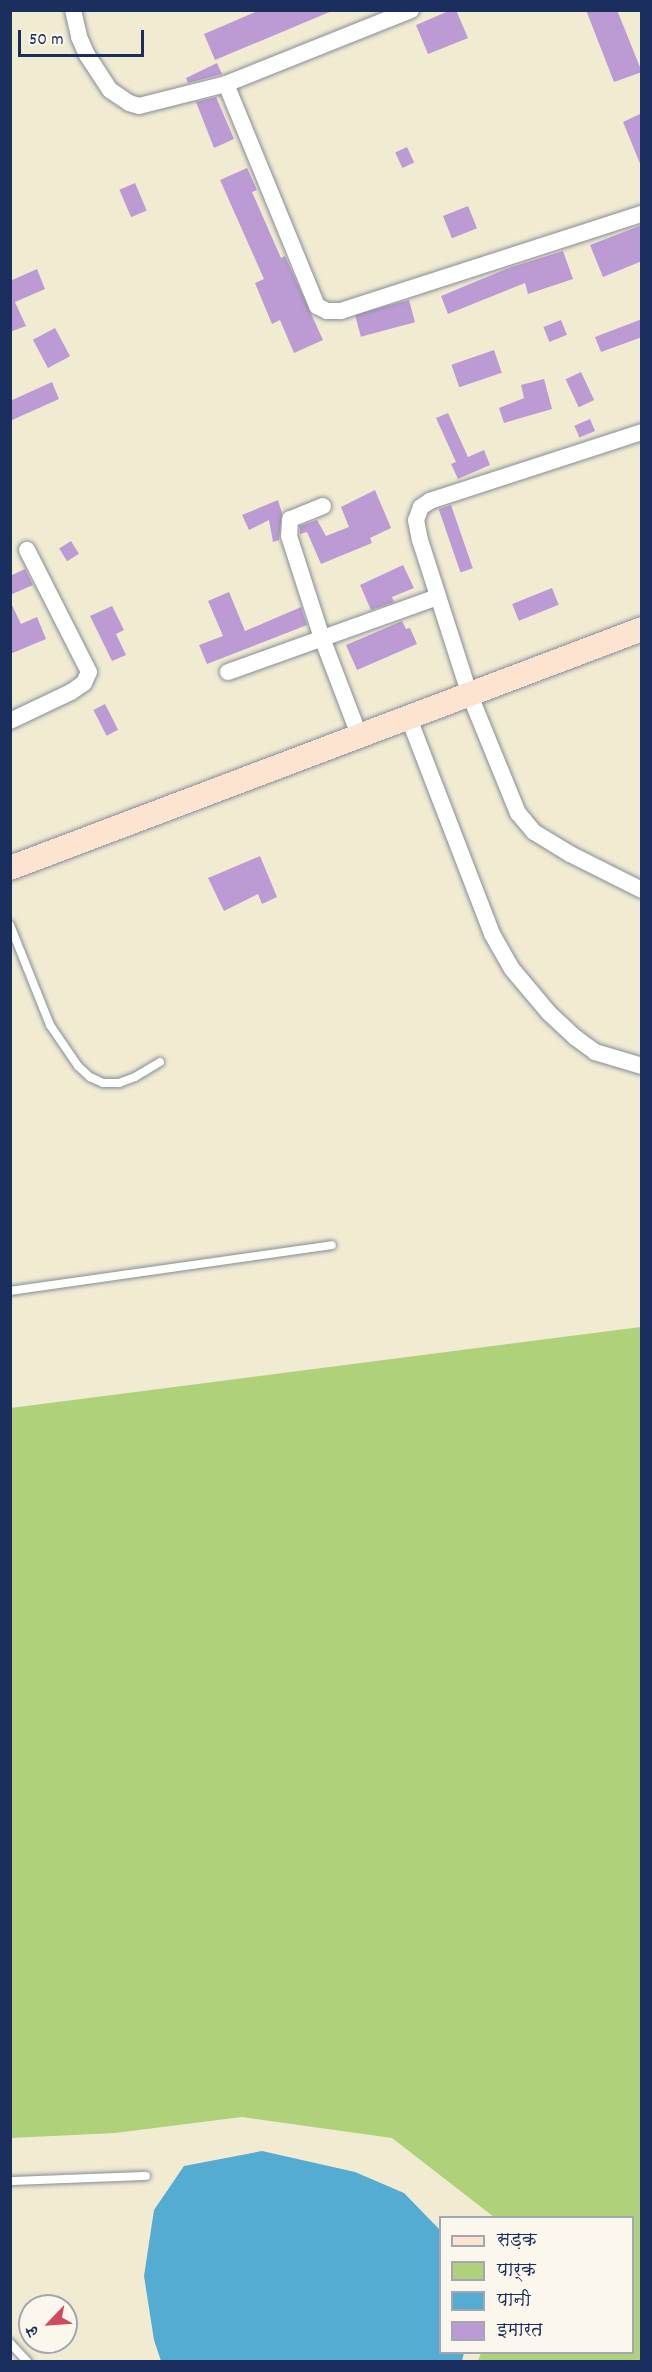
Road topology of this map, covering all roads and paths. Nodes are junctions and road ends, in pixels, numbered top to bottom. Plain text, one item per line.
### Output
1 (73, 10) edge
2 (411, 10) edge
3 (226, 84) junction
4 (642, 214) edge
5 (642, 432) edge
6 (323, 506) dead end
7 (27, 550) dead end
8 (438, 597) junction
9 (642, 629) edge
10 (322, 638) junction
11 (228, 672) dead end
12 (470, 693) junction
13 (408, 716) junction
14 (10, 721) edge
15 (359, 735) junction
16 (10, 868) edge
17 (642, 890) edge
18 (10, 925) edge
19 (160, 1062) dead end
20 (642, 1066) edge
21 (332, 1245) dead end
22 (10, 1291) edge
23 (146, 2176) dead end
24 (10, 2181) edge
25 (10, 2343) edge
26 (28, 2361) edge

1 - 3 street
2 - 3 street
3 - 4 street
5 - 8 street
6 - 10 street
7 - 14 street
8 - 10 street
8 - 12 street
9 - 12 street
10 - 11 street
10 - 15 street
12 - 13 street
12 - 17 street
13 - 15 street
13 - 20 street
15 - 16 street
18 - 19 lane
21 - 22 lane
23 - 24 lane
25 - 26 lane

